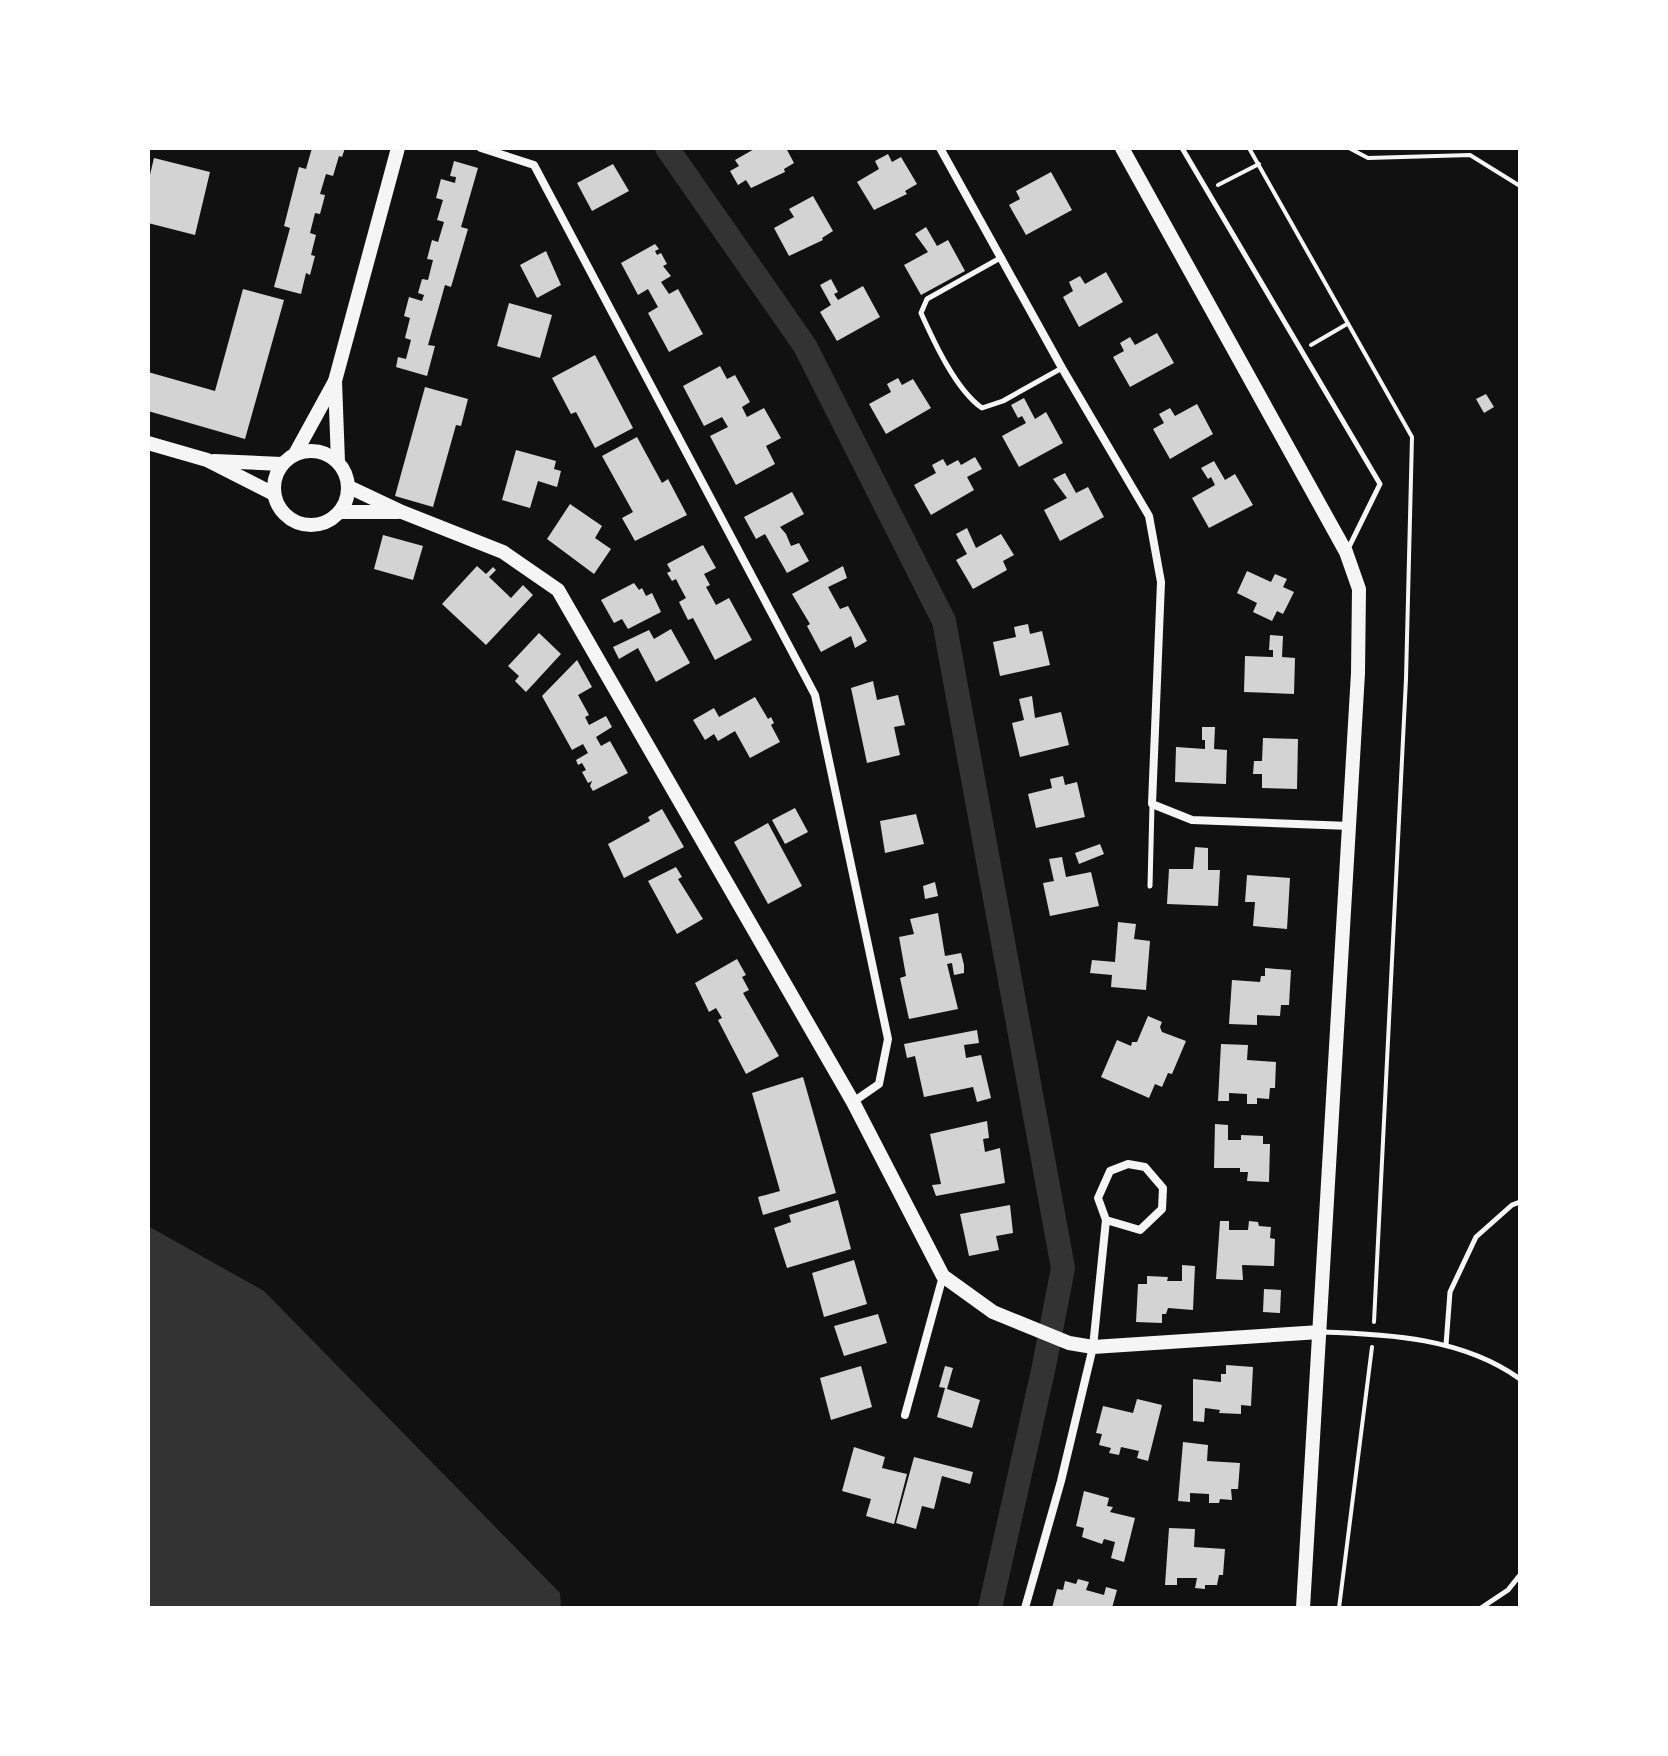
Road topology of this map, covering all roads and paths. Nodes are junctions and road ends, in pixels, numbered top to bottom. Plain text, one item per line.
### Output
1 (398, 148) edge
2 (481, 148) edge
3 (940, 148) edge
4 (1123, 148) edge
5 (1182, 148) edge
6 (1249, 148) edge
7 (1349, 148) edge
8 (1259, 164) junction
9 (1520, 186) edge
10 (1207, 190) junction
11 (1003, 257) junction
12 (1347, 324) junction
13 (1301, 351) junction
14 (1062, 368) junction
15 (335, 381) junction
16 (148, 443) edge
17 (295, 454) junction
18 (207, 460) junction
19 (338, 462) junction
20 (282, 464) junction
21 (349, 487) junction
22 (274, 494) junction
23 (341, 512) junction
24 (402, 512) junction
25 (1346, 552) junction
26 (1152, 804) junction
27 (1350, 826) junction
28 (1150, 886) dead end
29 (853, 1102) junction
30 (1520, 1202) edge
31 (1106, 1220) junction
32 (943, 1276) junction
33 (1320, 1332) junction
34 (1373, 1333) junction
35 (1446, 1345) junction
36 (1093, 1347) junction
37 (1520, 1379) edge
38 (905, 1415) dead end
39 (1520, 1575) edge
40 (1025, 1608) edge
41 (1303, 1608) edge
42 (1339, 1608) edge
43 (1481, 1608) edge

1 - 15 street
2 - 29 street
3 - 11 street
4 - 25 street
5 - 10 lane
6 - 8 path
7 - 9 path
8 - 10 path
8 - 12 path
10 - 13 lane
11 - 14 street
11 - 14 lane
12 - 13 path
12 - 34 path
13 - 25 lane
14 - 26 street
15 - 17 street
15 - 19 street
16 - 18 street
17 - 19 street
17 - 20 street
18 - 20 street
18 - 22 street
19 - 21 street
20 - 22 street
21 - 23 street
21 - 24 street
22 - 23 street
23 - 24 street
24 - 29 street
25 - 27 street
26 - 27 street
26 - 28 lane
27 - 33 street
29 - 32 street
30 - 35 lane
31 - 31 street
31 - 36 street
32 - 36 street
32 - 38 street
33 - 34 lane
33 - 36 street
33 - 41 street
34 - 35 lane
34 - 42 path
35 - 37 lane
36 - 40 street
39 - 43 lane

